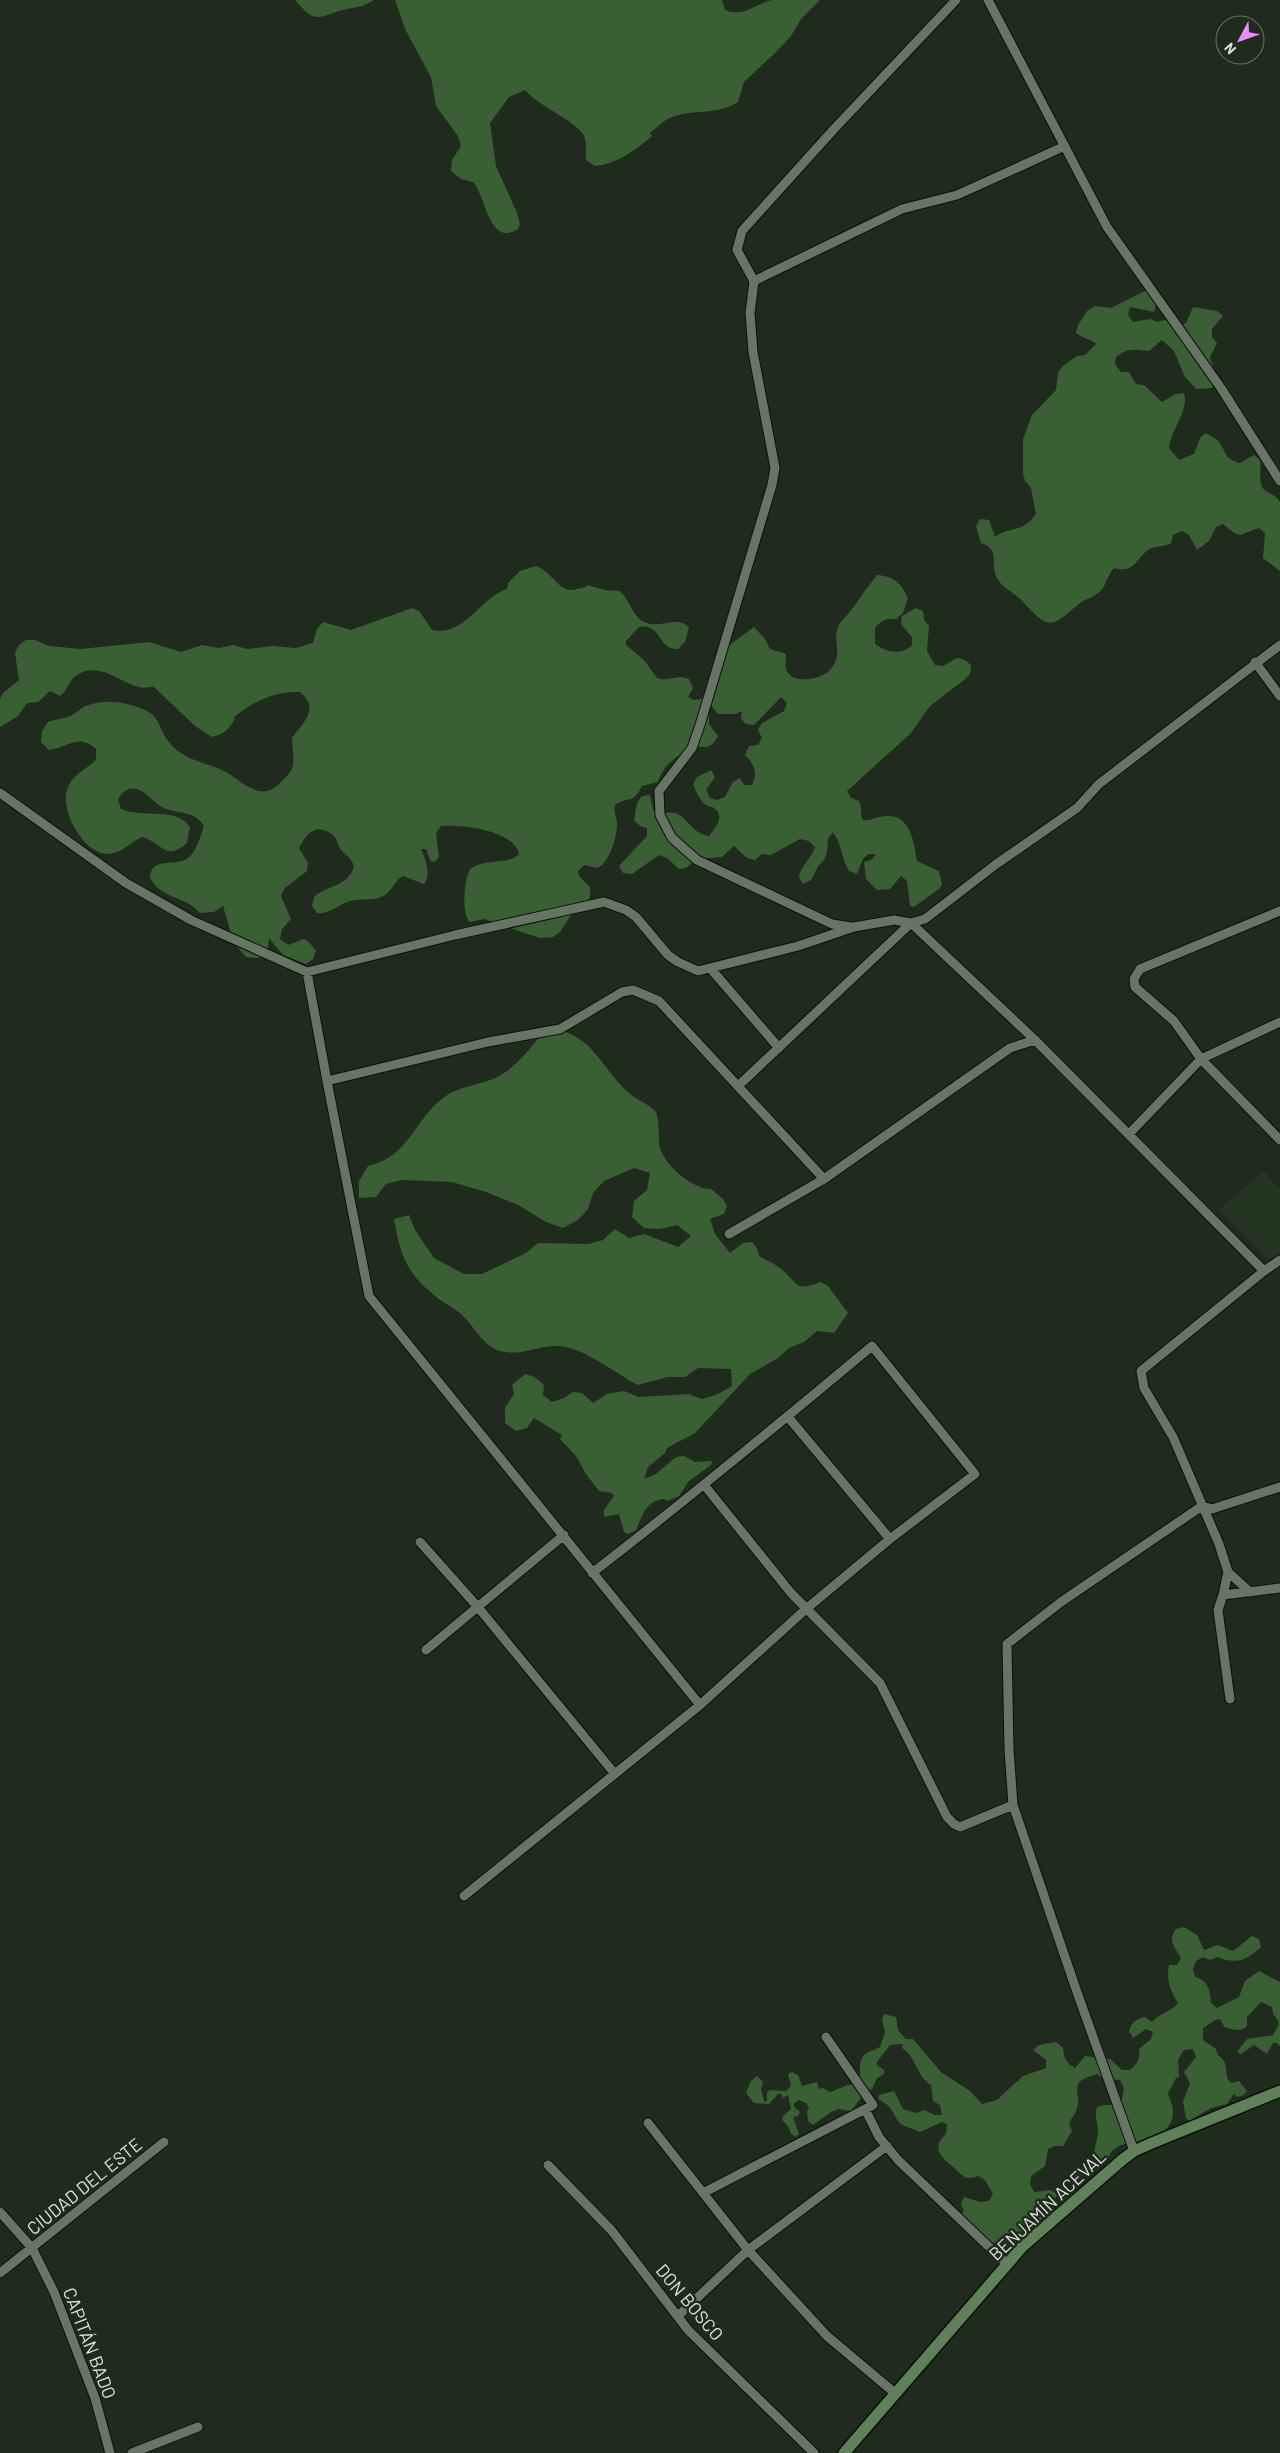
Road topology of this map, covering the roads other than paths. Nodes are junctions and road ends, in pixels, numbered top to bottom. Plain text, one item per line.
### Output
1 (956, 0) edge
2 (988, 0) edge
3 (1065, 146) junction
4 (754, 281) junction
5 (1280, 481) edge
6 (1280, 645) edge
7 (1255, 662) junction
8 (1280, 696) edge
9 (0, 793) edge
10 (1280, 911) edge
11 (911, 923) junction
12 (854, 927) junction
13 (711, 969) junction
14 (307, 972) junction
15 (1280, 1022) edge
16 (1035, 1040) junction
17 (779, 1048) junction
18 (1201, 1059) junction
19 (327, 1081) junction
20 (738, 1086) junction
21 (1129, 1134) junction
22 (1280, 1140) edge
23 (824, 1179) junction
24 (729, 1234) dead end
25 (1280, 1260) edge
26 (1264, 1271) junction
27 (788, 1416) junction
28 (705, 1486) junction
29 (1280, 1488) edge
30 (1202, 1506) junction
31 (564, 1535) junction
32 (890, 1539) junction
33 (420, 1542) dead end
34 (1228, 1572) junction
35 (592, 1573) junction
36 (1280, 1588) edge
37 (1250, 1592) junction
38 (1223, 1595) junction
39 (477, 1606) junction
40 (806, 1609) junction
41 (426, 1650) dead end
42 (1230, 1699) dead end
43 (700, 1705) junction
44 (615, 1774) junction
45 (1013, 1805) junction
46 (464, 1896) dead end
47 (826, 2037) dead end
48 (1280, 2091) edge
49 (865, 2109) junction
50 (648, 2123) dead end
51 (164, 2142) dead end
52 (887, 2146) junction
53 (1134, 2151) junction
54 (548, 2165) dead end
55 (703, 2193) junction
56 (0, 2212) edge
57 (32, 2248) junction
58 (748, 2250) junction
59 (1007, 2264) junction
60 (0, 2273) edge
61 (678, 2316) junction
62 (896, 2394) junction
63 (198, 2427) dead end
64 (110, 2453) edge
65 (132, 2453) edge
66 (814, 2453) edge
67 (844, 2453) edge

1 - 4 street
2 - 3 street
3 - 4 street
3 - 5 street
4 - 12 street
6 - 7 street
7 - 8 street
7 - 11 street
9 - 14 street
10 - 18 street
11 - 12 street
11 - 16 street
11 - 17 street
12 - 13 street
13 - 14 street
13 - 17 street
14 - 19 street
15 - 18 street
16 - 21 street
16 - 23 street
17 - 20 street
18 - 21 street
18 - 22 street
19 - 20 street
19 - 31 street
20 - 23 street
21 - 26 street
23 - 24 street
25 - 26 street
26 - 30 street
27 - 28 street
27 - 32 street
27 - 32 street
28 - 35 street
28 - 40 street
29 - 30 street
30 - 34 street
30 - 45 street
31 - 35 street
31 - 39 street
32 - 40 street
33 - 39 street
34 - 37 street
34 - 38 street
35 - 43 street
36 - 37 street
37 - 38 street
38 - 42 street
39 - 41 street
39 - 44 street
40 - 43 street
40 - 45 street
43 - 44 street
44 - 46 street
45 - 53 street
47 - 49 street
48 - 53 street, BENJAMÍN ACEVAL
49 - 52 street
49 - 55 street
50 - 55 street
51 - 57 street, CIUDAD DEL ESTE
52 - 58 street
52 - 59 street
53 - 59 street, BENJAMÍN ACEVAL
54 - 61 street, DON BOSCO
55 - 58 street
56 - 57 street, CAPITÁN BADO
57 - 60 street, CIUDAD DEL ESTE
57 - 64 street, CAPITÁN BADO
58 - 61 street
58 - 62 street
59 - 62 street, BENJAMÍN ACEVAL
61 - 66 street, DON BOSCO
62 - 67 street, BENJAMÍN ACEVAL
63 - 65 street

